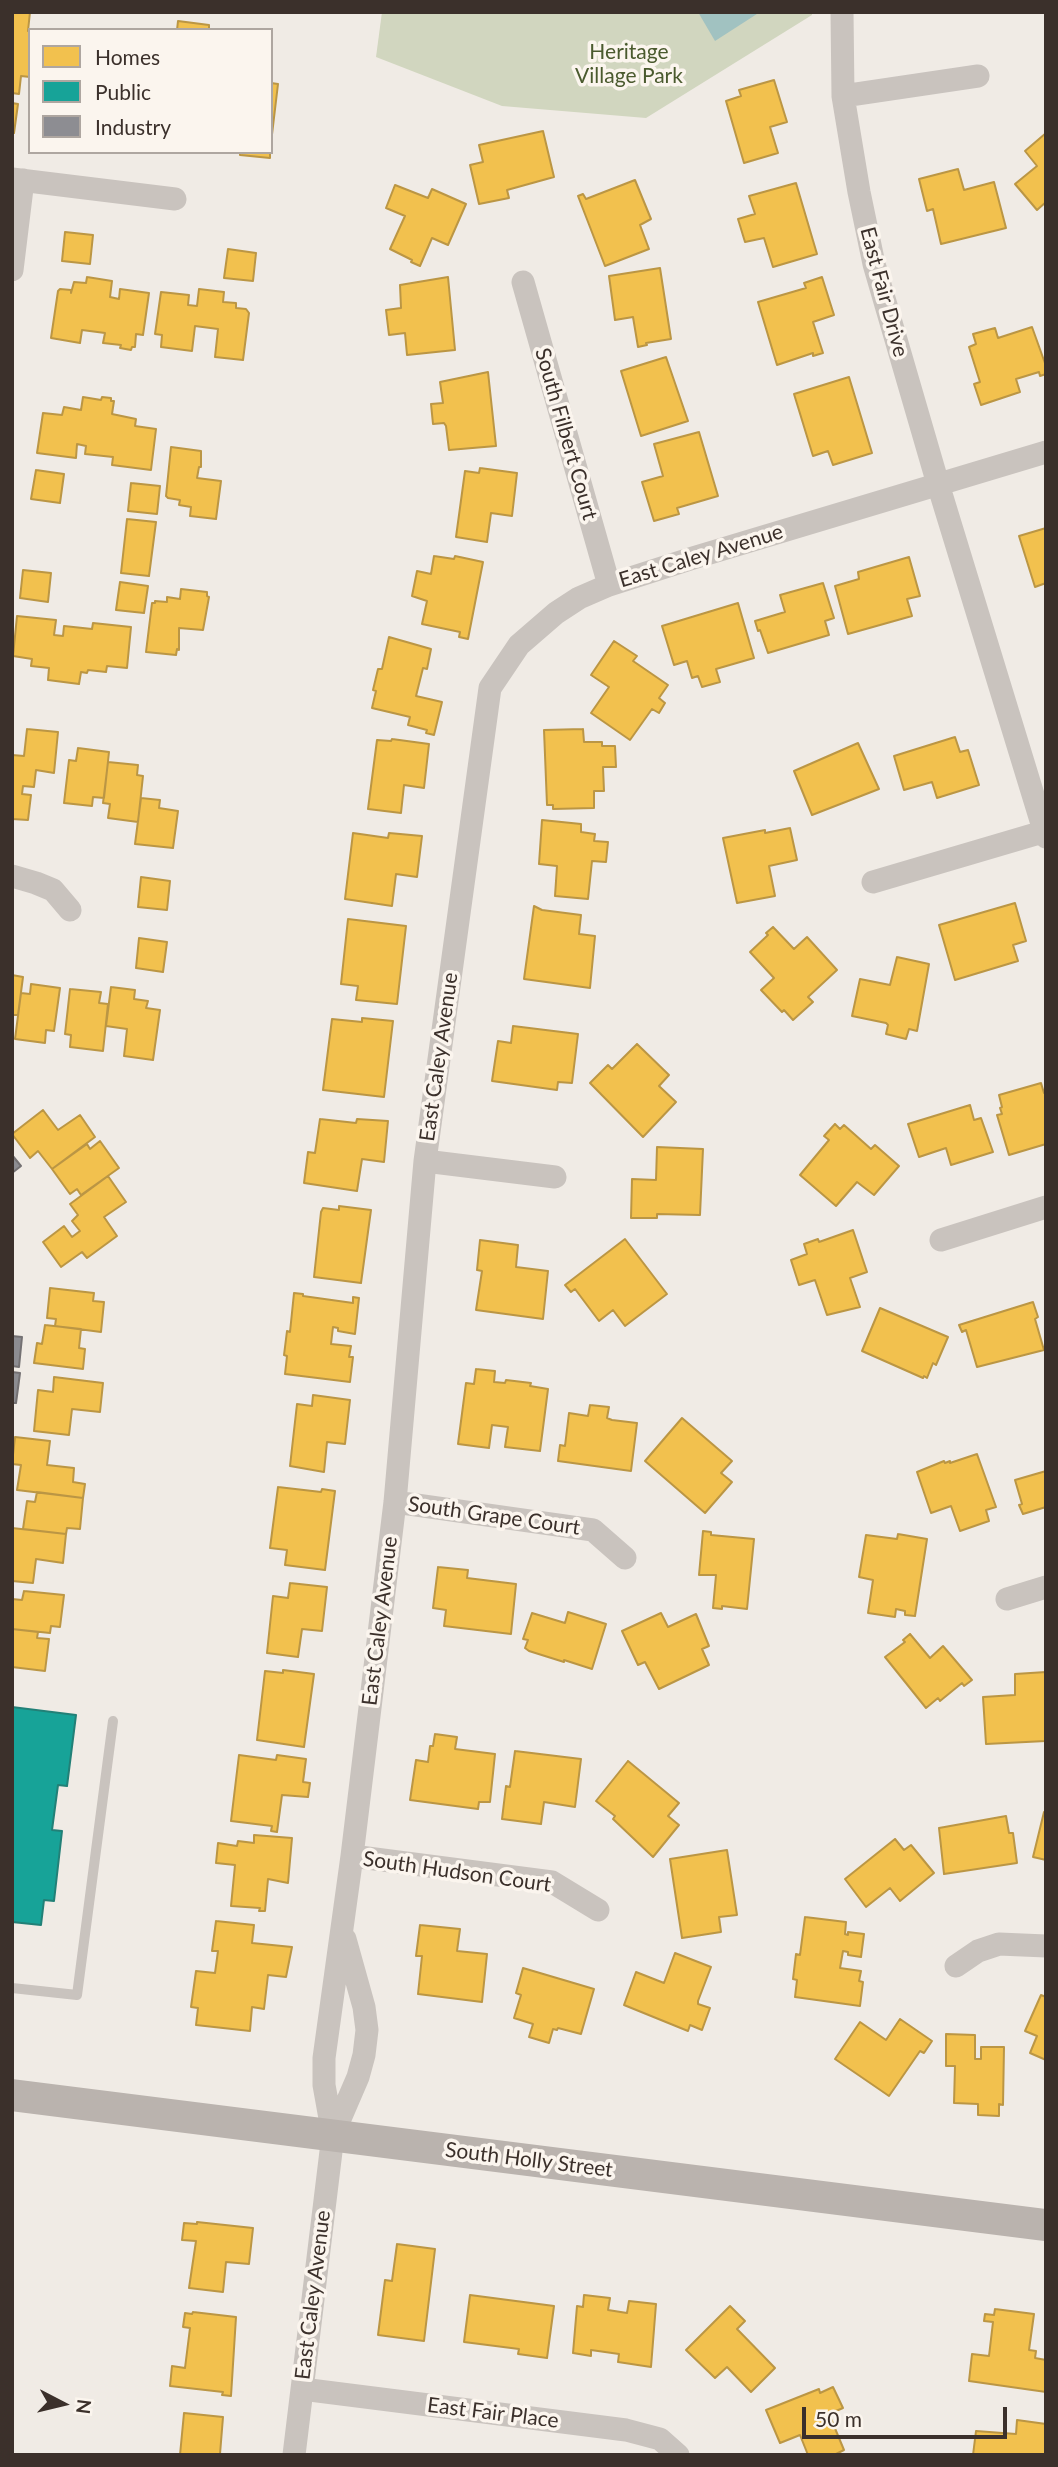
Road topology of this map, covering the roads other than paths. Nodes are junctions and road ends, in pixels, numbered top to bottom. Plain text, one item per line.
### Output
1 (842, 12) edge
2 (978, 76) dead end
3 (843, 96) junction
4 (18, 179) edge
5 (175, 199) dead end
6 (12, 270) edge
7 (523, 282) dead end
8 (1046, 452) edge
9 (937, 484) junction
10 (609, 585) junction
11 (1045, 833) edge
12 (12, 876) edge
13 (873, 882) dead end
14 (70, 910) dead end
15 (425, 1161) junction
16 (555, 1177) dead end
17 (1046, 1207) edge
18 (941, 1240) dead end
19 (395, 1502) junction
20 (625, 1558) dead end
21 (1046, 1587) edge
22 (1007, 1599) dead end
23 (113, 1721) dead end
24 (352, 1856) junction
25 (598, 1910) dead end
26 (342, 1929) junction
27 (1046, 1946) edge
28 (956, 1966) dead end
29 (12, 1988) edge
30 (12, 2095) edge
31 (333, 2135) junction
32 (1046, 2225) edge
33 (302, 2389) junction
34 (293, 2455) edge
35 (678, 2455) edge

1 - 3 street, East Fair Drive
2 - 3 street
3 - 9 street, East Fair Drive
4 - 5 street
4 - 6 street
7 - 10 street, South Filbert Court
8 - 9 street
9 - 10 street, East Caley Avenue
9 - 11 street, East Fair Drive
10 - 15 street, East Caley Avenue
11 - 13 street
12 - 14 street
15 - 16 street
15 - 19 street, East Caley Avenue
17 - 18 street
19 - 20 street, South Grape Court
19 - 24 street, East Caley Avenue
21 - 22 street
23 - 29 lane
24 - 25 street, South Hudson Court
24 - 26 street, East Caley Avenue
26 - 31 street, East Caley Avenue
26 - 31 street, East Caley Avenue
27 - 28 street
30 - 31 main road, South Holly Street
31 - 32 main road, South Holly Street
31 - 33 street, East Caley Avenue
33 - 34 street, East Caley Avenue
33 - 35 street, East Fair Place

